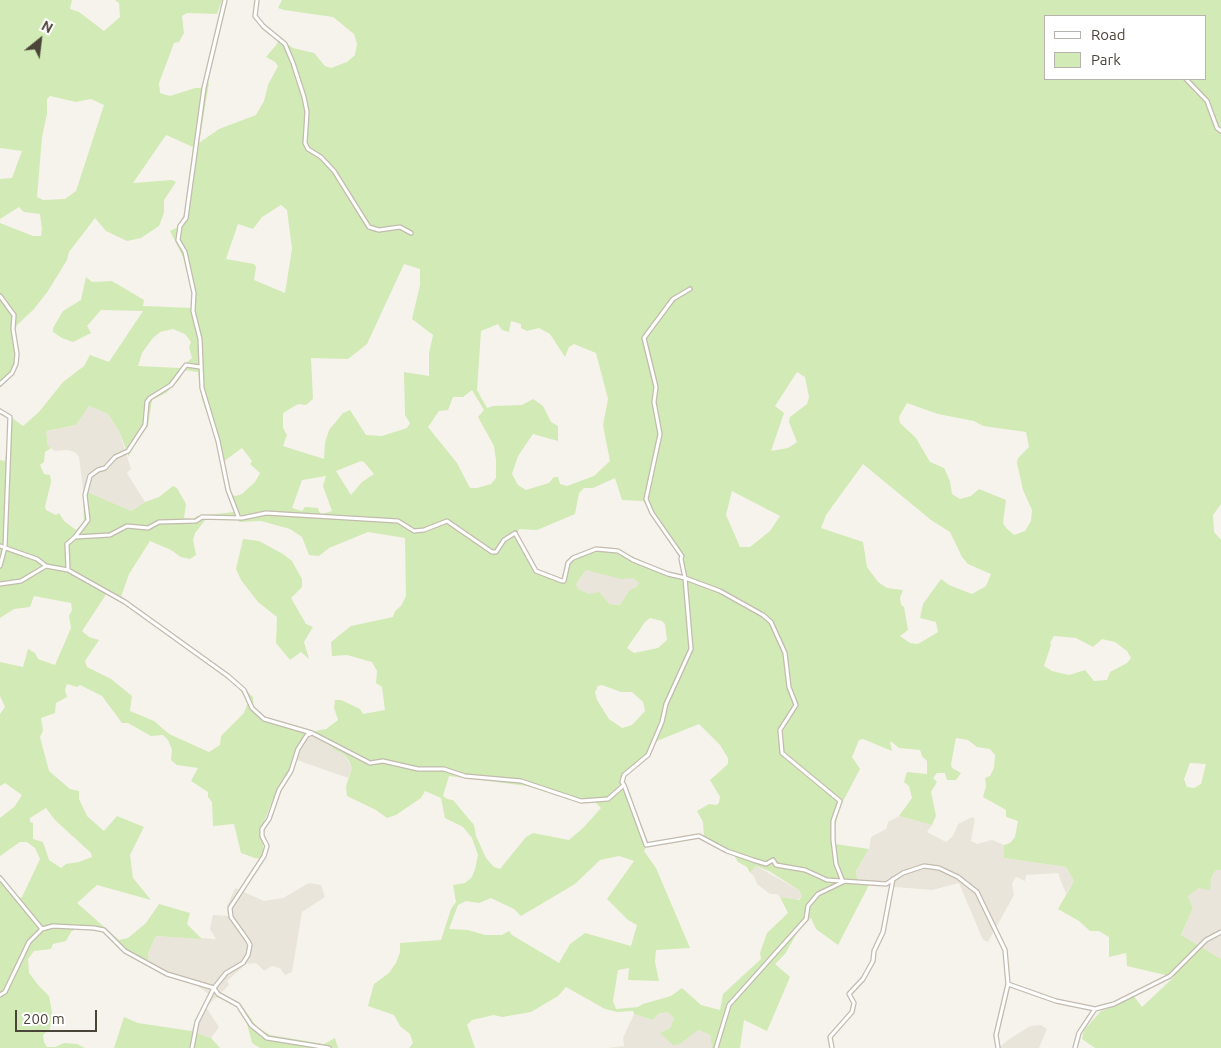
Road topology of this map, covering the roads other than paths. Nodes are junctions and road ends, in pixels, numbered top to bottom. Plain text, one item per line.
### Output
1 (225, 0) edge
2 (257, 0) edge
3 (1187, 80) edge
4 (1221, 131) edge
5 (411, 233) dead end
6 (690, 289) dead end
7 (0, 296) edge
8 (200, 367) junction
9 (0, 384) edge
10 (0, 411) edge
11 (238, 516) junction
12 (74, 537) junction
13 (2, 546) edge
14 (0, 566) edge
15 (46, 566) junction
16 (68, 570) junction
17 (685, 578) junction
18 (0, 584) edge
19 (312, 733) junction
20 (624, 785) junction
21 (0, 878) edge
22 (893, 878) junction
23 (843, 882) junction
24 (42, 929) junction
25 (1221, 932) edge
26 (1008, 984) junction
27 (214, 988) junction
28 (0, 996) edge
29 (1096, 1009) junction
30 (192, 1048) edge
31 (330, 1048) edge
32 (716, 1048) edge
33 (832, 1048) edge
34 (998, 1048) edge
35 (1075, 1048) edge

1 - 8 street
2 - 5 street
3 - 4 street
6 - 17 street
7 - 9 street
8 - 11 street
8 - 12 street
10 - 13 street
11 - 12 street
11 - 17 street
12 - 16 street
13 - 14 street
13 - 15 street
15 - 16 street
15 - 18 street
16 - 19 street
17 - 20 street
17 - 23 street
19 - 20 street
19 - 27 street
20 - 23 street
21 - 24 street
22 - 23 street
22 - 26 street
22 - 33 street
23 - 32 street
24 - 27 street
24 - 28 street
25 - 29 street
26 - 29 street
26 - 34 street
27 - 30 street
27 - 31 street
29 - 35 street

